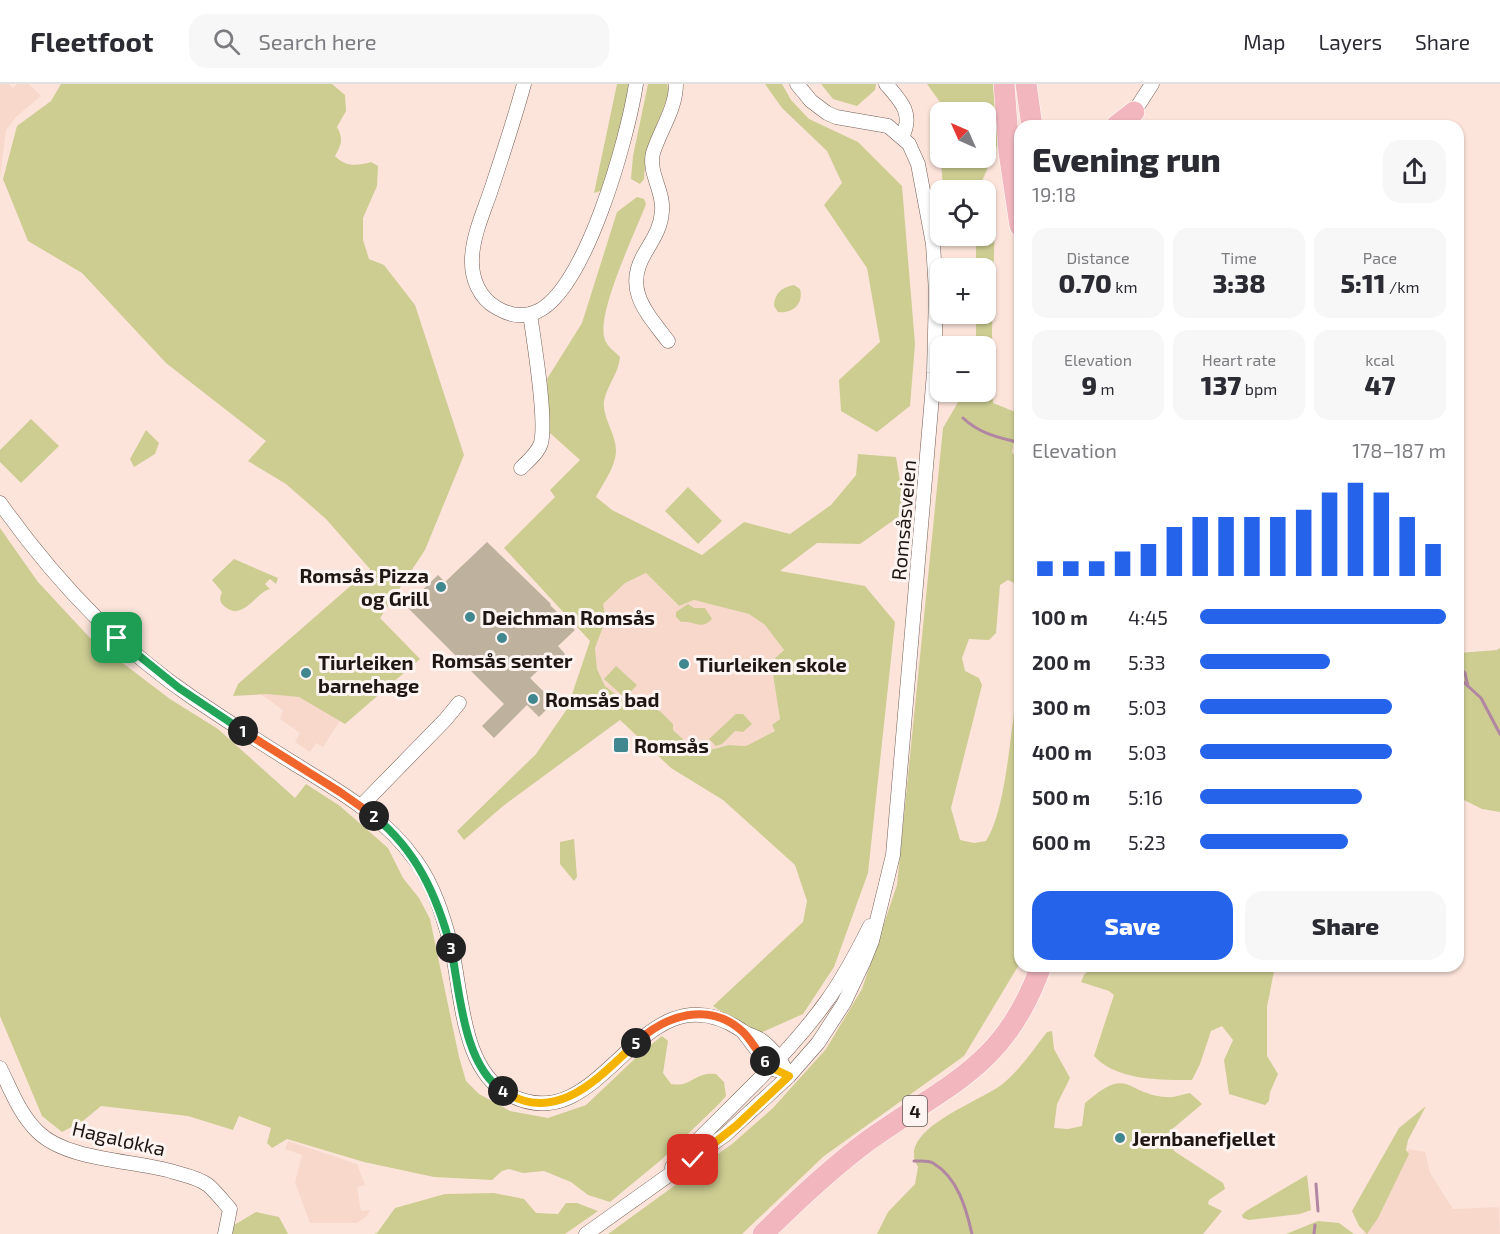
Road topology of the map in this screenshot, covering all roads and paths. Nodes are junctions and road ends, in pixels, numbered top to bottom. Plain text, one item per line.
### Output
1 (524, 84) edge
2 (636, 84) edge
3 (676, 84) edge
4 (797, 84) edge
5 (886, 84) edge
6 (1004, 84) edge
7 (1016, 84) edge
8 (1026, 84) edge
9 (1152, 84) edge
10 (1132, 119) edge
11 (1020, 120) edge
12 (1031, 120) edge
13 (902, 136) junction
14 (1014, 186) edge
15 (530, 314) junction
16 (668, 341) dead end
17 (521, 468) dead end
18 (0, 503) edge
19 (459, 703) dead end
20 (361, 806) junction
21 (878, 910) junction
22 (1038, 972) edge
23 (774, 1062) junction
24 (0, 1068) edge
25 (789, 1076) junction
26 (660, 1179) junction
27 (225, 1234) edge
28 (586, 1234) edge
29 (763, 1234) edge

1 - 15 street
2 - 15 street
3 - 16 street
4 - 13 street
5 - 13 street
6 - 14 highway
7 - 11 highway
8 - 12 highway
9 - 10 street
13 - 21 street, Romsåsveien
15 - 17 street
18 - 20 street
19 - 20 street
20 - 23 street
21 - 23 street, Romsåsveien
21 - 25 street, Romsåsveien
22 - 29 highway, 4
23 - 25 street
23 - 26 street, Romsåsveien
24 - 27 street, Hagaløkka
25 - 26 street, Romsåsveien
26 - 28 street, Romsåsveien

